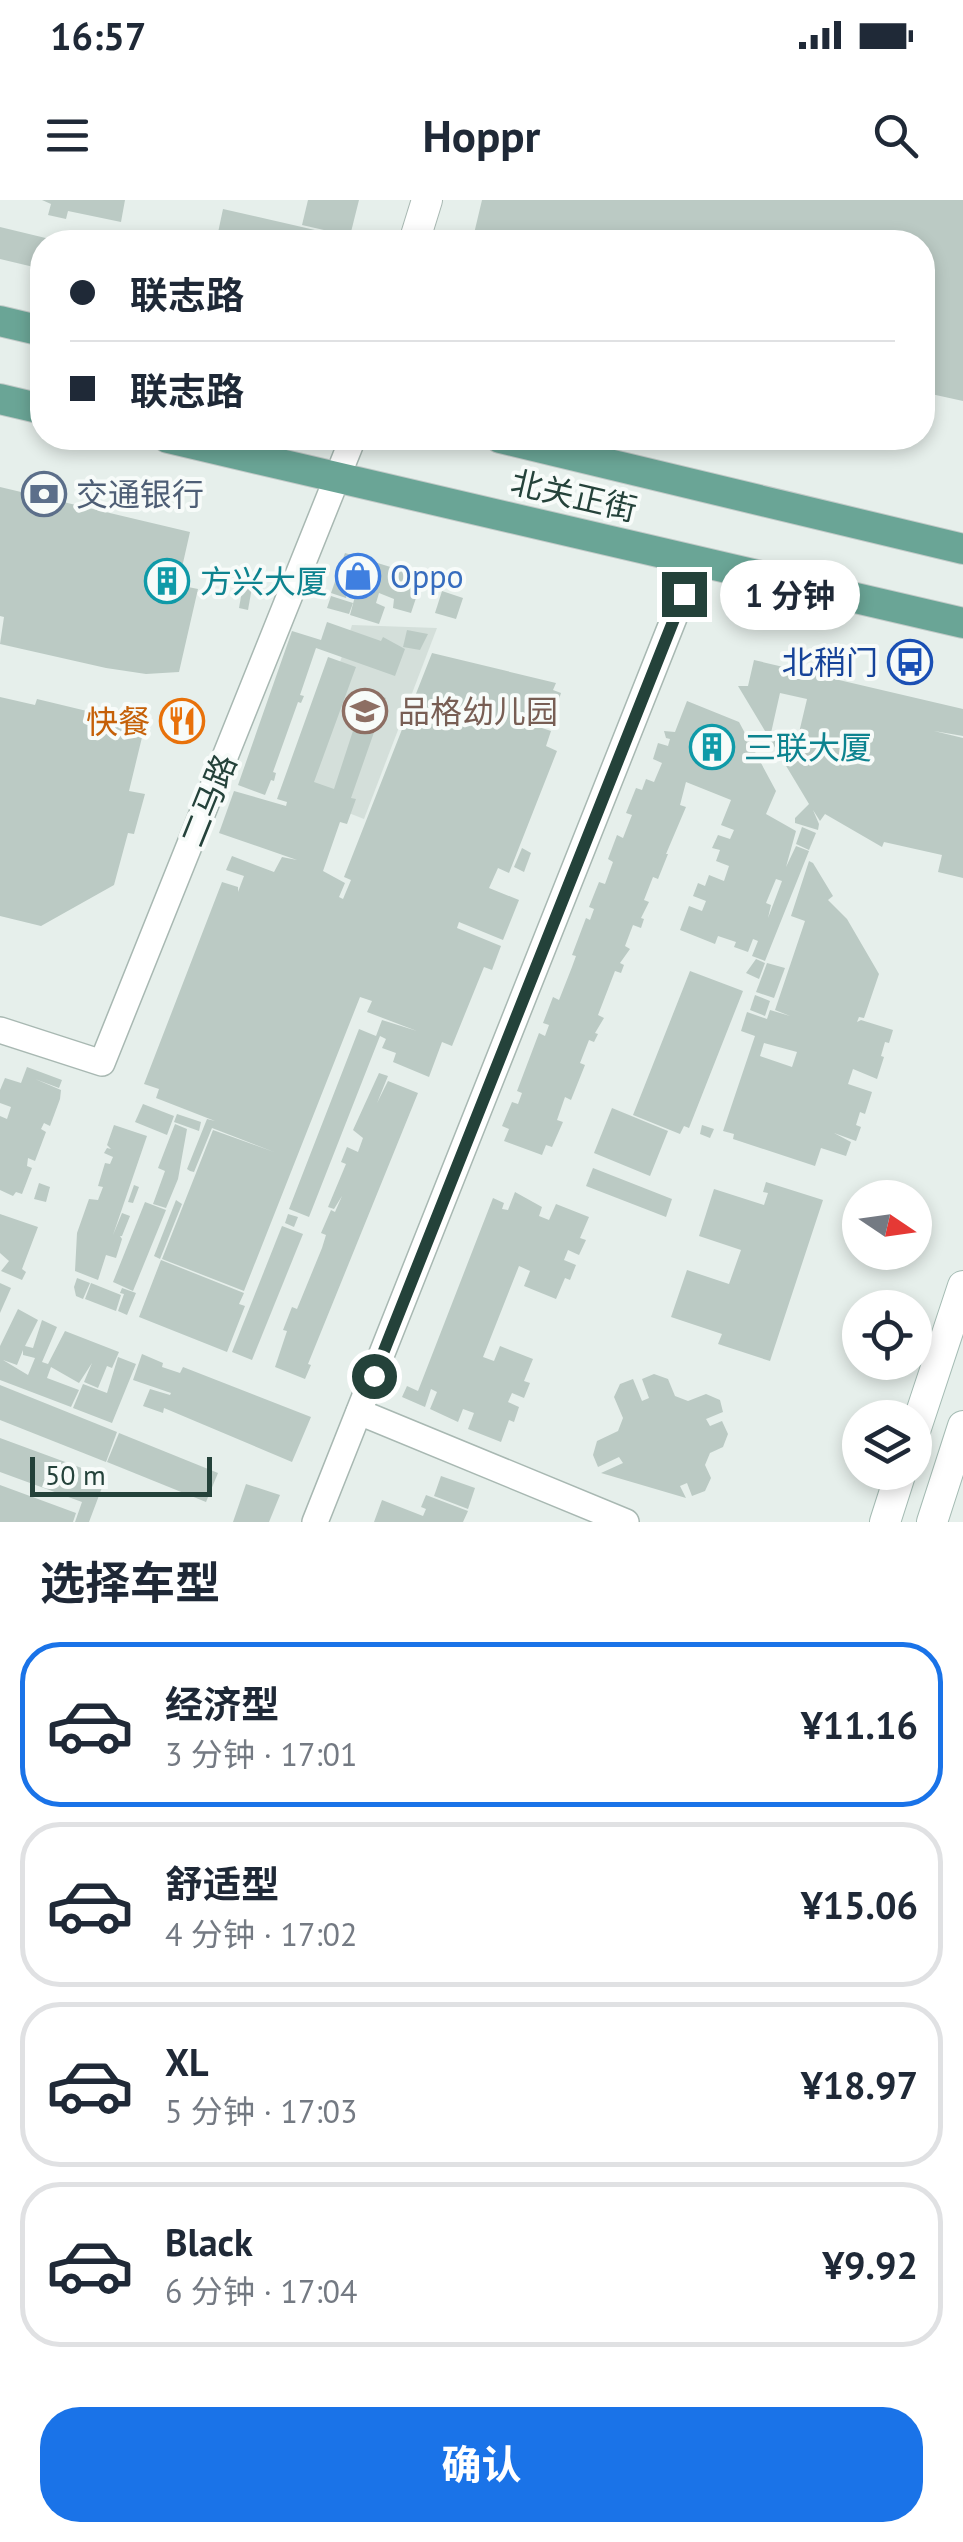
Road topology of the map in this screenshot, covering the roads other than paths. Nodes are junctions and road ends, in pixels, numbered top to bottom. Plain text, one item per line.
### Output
1 (427, 200) edge
2 (418, 230) edge
3 (0, 321) edge
4 (30, 328) edge
5 (0, 399) edge
6 (30, 406) edge
7 (222, 450) edge
8 (349, 450) edge
9 (550, 450) edge
10 (338, 476) junction
11 (963, 549) edge
12 (697, 560) junction
13 (963, 623) edge
14 (0, 1030) edge
15 (963, 1286) edge
16 (926, 1400) edge
17 (360, 1412) junction
18 (963, 1426) edge
19 (896, 1490) edge
20 (315, 1522) edge
21 (626, 1522) edge
22 (885, 1522) edge
23 (932, 1522) edge

1 - 2 main road
3 - 4 main road
5 - 6 main road
7 - 10 main road, 北关正街
8 - 10 street, 二马路
9 - 11 main road, 北关正街
10 - 12 main road, 北关正街
10 - 14 street, 二马路
12 - 13 main road, 北关正街
12 - 17 street
15 - 16 main road
17 - 20 street
17 - 21 street
18 - 23 main road
19 - 22 main road

